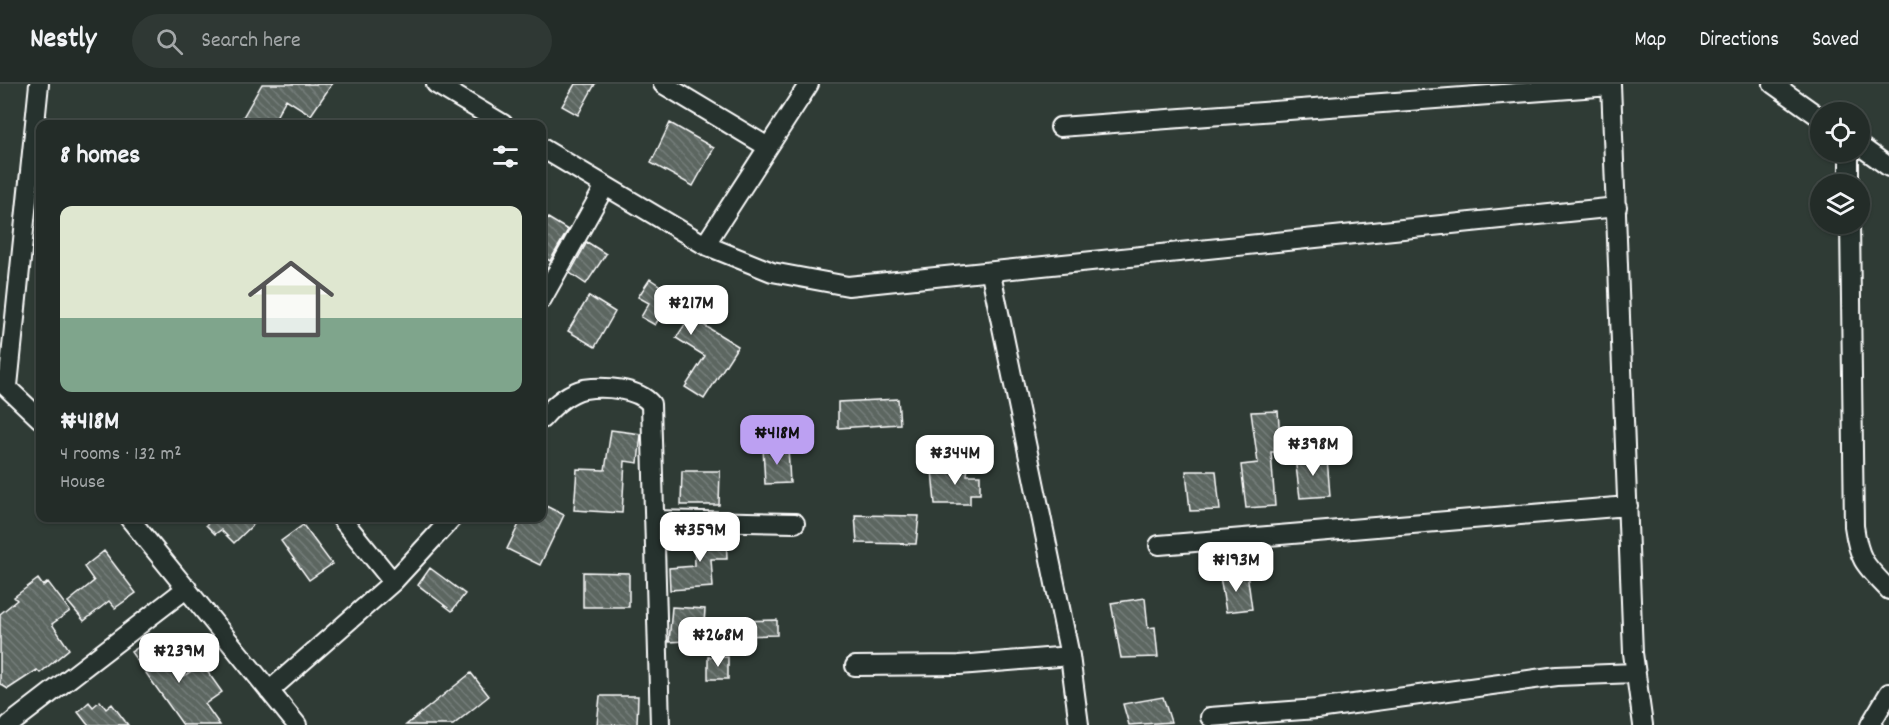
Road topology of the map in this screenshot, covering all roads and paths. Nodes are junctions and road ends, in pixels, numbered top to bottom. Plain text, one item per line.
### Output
1 (39, 84) edge
2 (435, 84) edge
3 (663, 84) edge
4 (809, 84) edge
5 (1773, 84) edge
6 (1611, 85) edge
7 (1810, 110) edge
8 (496, 120) edge
9 (1060, 127) dead end
10 (768, 147) junction
11 (546, 150) edge
12 (1870, 153) edge
13 (1889, 167) edge
14 (605, 186) junction
15 (1617, 207) junction
16 (1850, 234) edge
17 (705, 246) junction
18 (991, 274) junction
19 (546, 292) edge
20 (4, 383) edge
21 (36, 415) edge
22 (546, 415) edge
23 (1628, 506) junction
24 (654, 520) junction
25 (132, 522) edge
26 (344, 522) edge
27 (448, 522) edge
28 (795, 523) dead end
29 (1159, 545) dead end
30 (393, 582) junction
31 (187, 588) junction
32 (1889, 590) edge
33 (1070, 656) junction
34 (855, 666) dead end
35 (1635, 673) junction
36 (269, 692) junction
37 (1889, 693) edge
38 (1210, 717) dead end
39 (9, 725) edge
40 (297, 725) edge
41 (660, 725) edge
42 (1079, 725) edge
43 (1642, 725) edge
44 (1870, 725) edge

1 - 20 street
2 - 8 street
3 - 10 street
4 - 10 street
5 - 7 street
6 - 9 street
6 - 15 street
10 - 17 street
11 - 14 street
12 - 13 street
14 - 17 street
14 - 19 street
15 - 18 street
15 - 23 street
16 - 32 street
17 - 18 street
18 - 33 street
20 - 21 street
22 - 24 street
23 - 29 street
23 - 35 street
24 - 28 street
24 - 41 street
25 - 31 street
26 - 30 street
27 - 30 street
30 - 36 street
31 - 36 street
31 - 39 street
33 - 34 street
33 - 42 street
35 - 38 street
35 - 43 street
36 - 40 street
37 - 44 street

